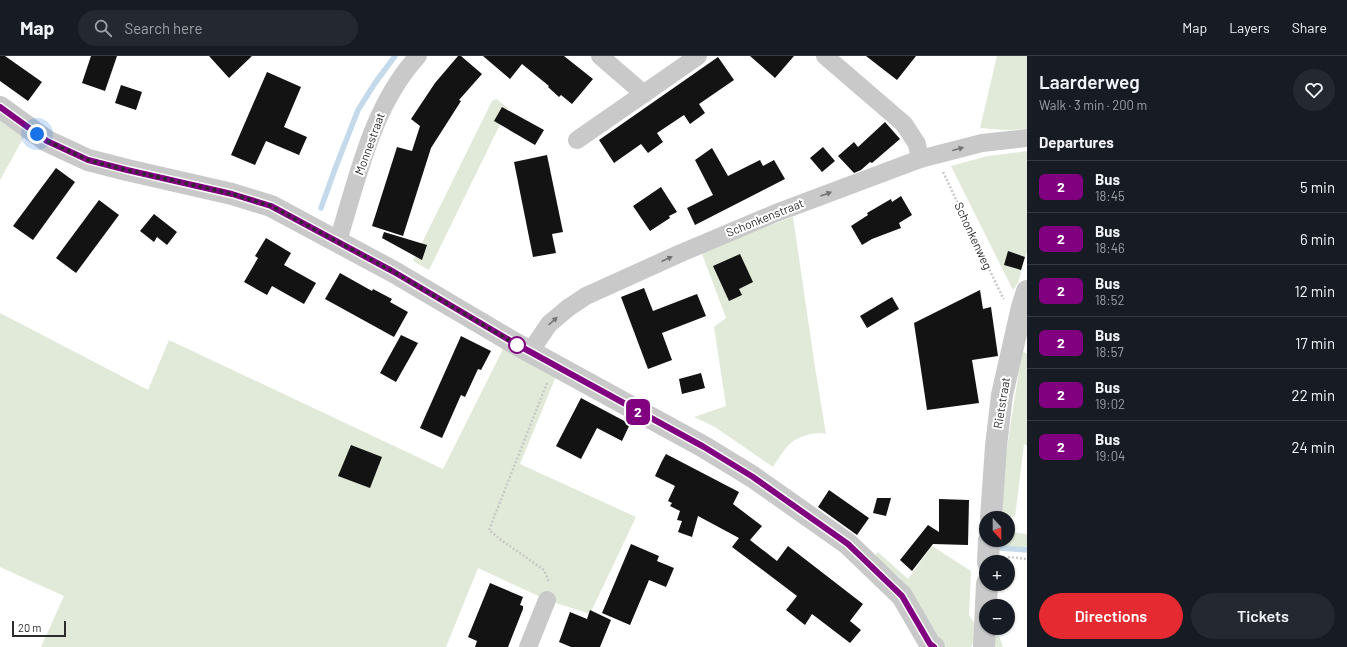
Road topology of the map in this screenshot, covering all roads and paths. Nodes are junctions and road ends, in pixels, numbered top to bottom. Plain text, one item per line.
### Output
1 (418, 56) edge
2 (600, 56) edge
3 (698, 56) edge
4 (825, 56) edge
5 (644, 94) junction
6 (0, 107) edge
7 (1027, 138) edge
8 (577, 140) dead end
9 (928, 157) junction
10 (338, 241) junction
11 (1024, 299) edge
12 (530, 352) junction
13 (554, 364) junction
14 (991, 511) edge
15 (987, 591) edge
16 (547, 600) joint
17 (528, 647) edge
18 (934, 647) edge
19 (984, 647) edge

1 - 10 street, Monnestraat
2 - 5 street
3 - 5 street
4 - 9 street
5 - 8 street
6 - 10 street
9 -> 7 street, Schonkenstraat
9 - 11 path, Schonkenweg
12 -> 9 street, Schonkenstraat
10 - 12 street
11 - 14 street, Rietstraat
12 - 13 street
13 - 16 path
13 - 18 street
15 - 19 street
16 - 17 street

